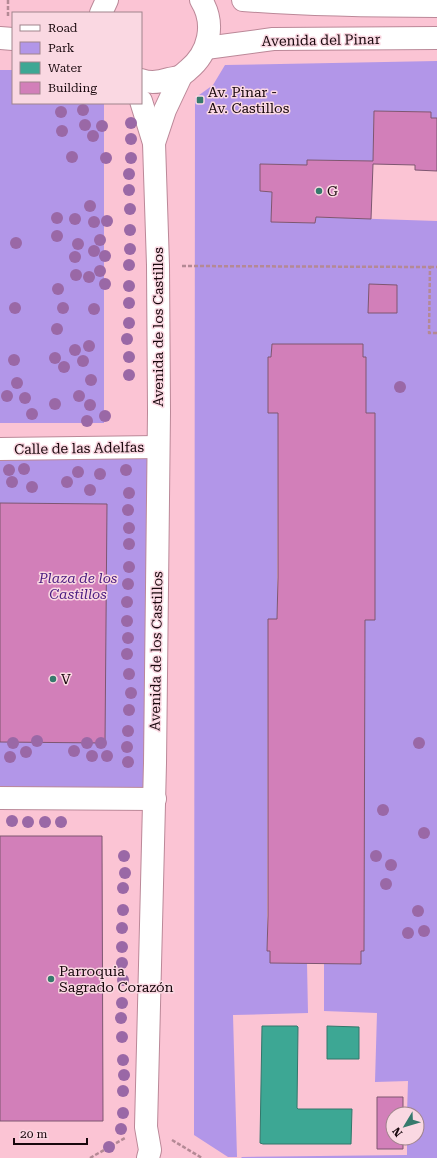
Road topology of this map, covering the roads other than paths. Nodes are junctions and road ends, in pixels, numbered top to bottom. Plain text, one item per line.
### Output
1 (107, 0) edge
2 (201, 0) edge
3 (243, 0) edge
4 (374, 3) edge
5 (437, 6) edge
6 (101, 12) edge
7 (0, 38) edge
8 (437, 38) edge
9 (12, 39) edge
10 (206, 48) junction
11 (181, 76) junction
12 (142, 80) edge
13 (142, 104) edge
14 (154, 143) junction
15 (158, 447) junction
16 (0, 449) edge
17 (0, 798) edge
18 (155, 799) junction
19 (148, 1158) edge

1 - 6 street
2 - 10 street
3 - 4 street
4 - 5 street
7 - 9 street
8 - 10 street, Avenida del Pinar
10 - 11 street
11 - 12 street
11 - 14 street, Avenida de los Castillos
13 - 14 street, Avenida de los Castillos
14 - 15 street, Avenida de los Castillos
15 - 16 street, Calle de las Adelfas
15 - 18 street, Avenida de los Castillos
17 - 18 street
18 - 19 street, Avenida de los Castillos

